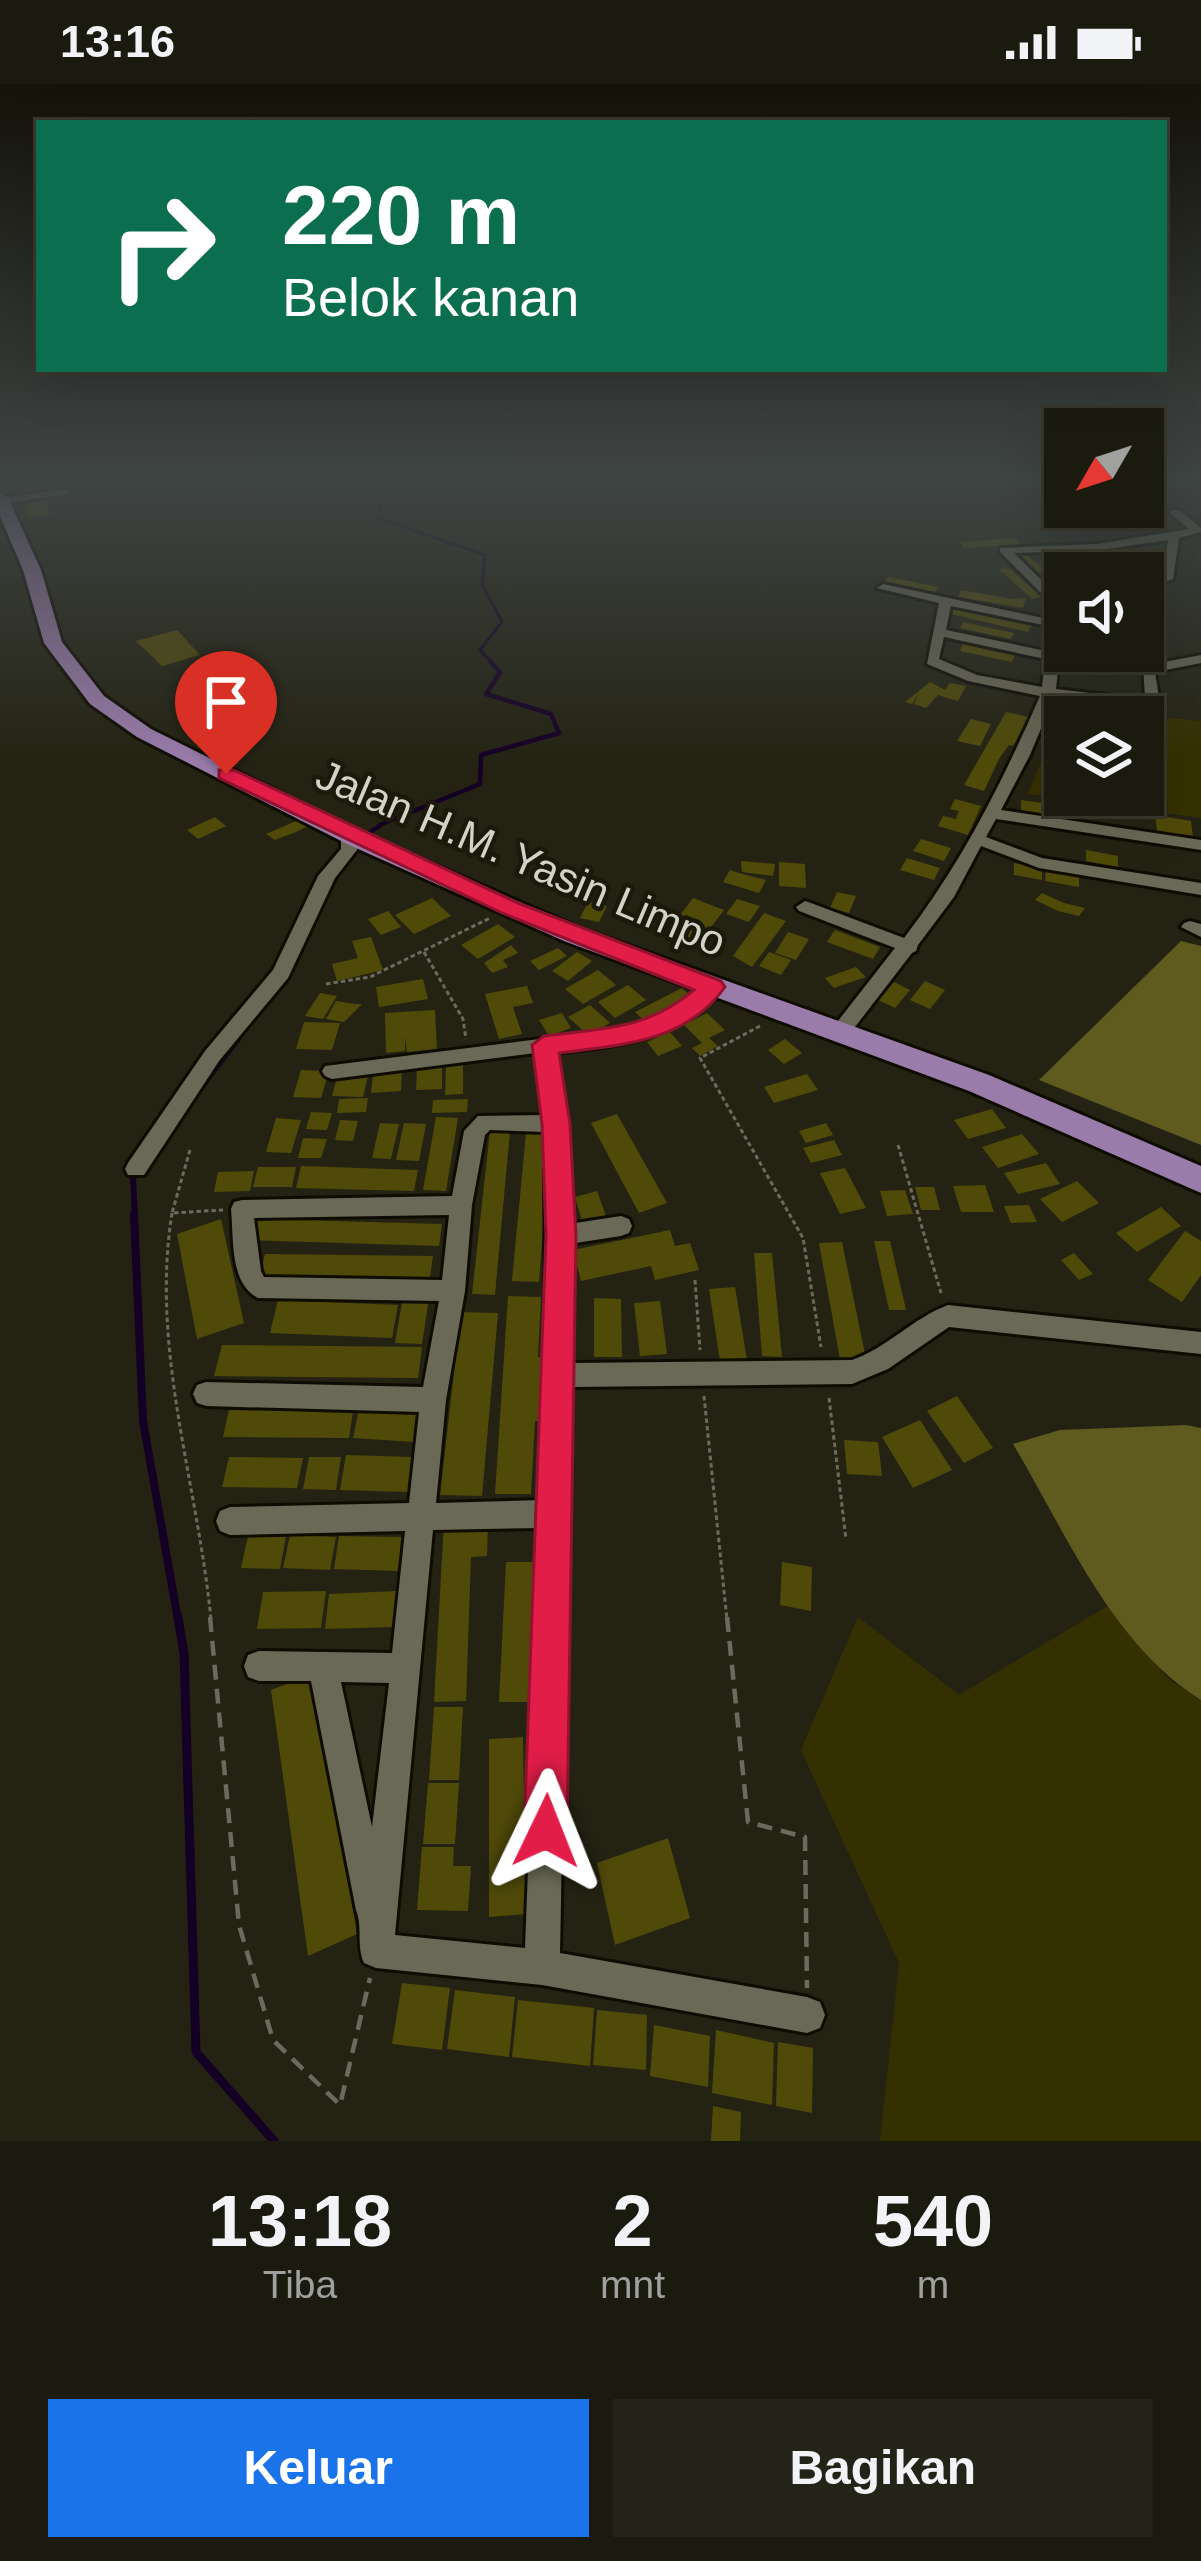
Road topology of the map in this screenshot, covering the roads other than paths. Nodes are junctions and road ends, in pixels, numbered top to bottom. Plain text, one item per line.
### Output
1 (33, 573) edge
2 (883, 588) dead end
3 (946, 601) junction
4 (1044, 610) edge
5 (938, 632) junction
6 (1044, 654) edge
7 (1197, 663) edge
8 (1051, 672) edge
9 (1049, 692) junction
10 (990, 813) junction
11 (352, 837) junction
12 (977, 839) junction
13 (1201, 845) edge
14 (1201, 889) edge
15 (805, 907) dead end
16 (910, 947) junction
17 (712, 987) junction
18 (841, 1031) junction
19 (544, 1045) junction
20 (332, 1071) dead end
21 (556, 1124) junction
22 (136, 1169) dead end
23 (1201, 1180) edge
24 (461, 1205) junction
25 (621, 1226) dead end
26 (561, 1235) junction
27 (453, 1291) junction
28 (1201, 1343) edge
29 (559, 1375) junction
30 (206, 1394) dead end
31 (433, 1400) junction
32 (554, 1514) junction
33 (420, 1516) junction
34 (230, 1521) dead end
35 (259, 1666) dead end
36 (323, 1666) junction
37 (403, 1668) junction
38 (377, 1943) junction
39 (542, 1967) junction
40 (807, 2014) road end

1 - 11 main road, Jalan H.M. Yasin Limpo
2 - 3 street
3 - 4 street
3 - 5 street
5 - 6 street
5 - 9 street
7 - 9 street
8 - 9 street
9 - 10 street
10 - 12 street
10 - 13 street
11 - 17 main road, Jalan H.M. Yasin Limpo
11 - 22 street
12 - 14 street
12 - 16 street
15 - 16 street
16 - 18 street
17 - 18 main road, Jalan H.M. Yasin Limpo
17 - 19 street
18 - 23 main road, Jalan H.M. Yasin Limpo
19 - 20 street
19 - 21 street
21 - 24 street
21 - 26 street
24 - 27 street
24 - 27 street
25 - 26 street
26 - 29 street
27 - 31 street
28 - 29 street
29 - 32 street
30 - 31 street
31 - 33 street
32 - 33 street
32 - 39 street
33 - 34 street
33 - 37 street
35 - 36 street
36 - 37 street
36 - 38 street
37 - 38 street
38 - 39 street
39 - 40 street

